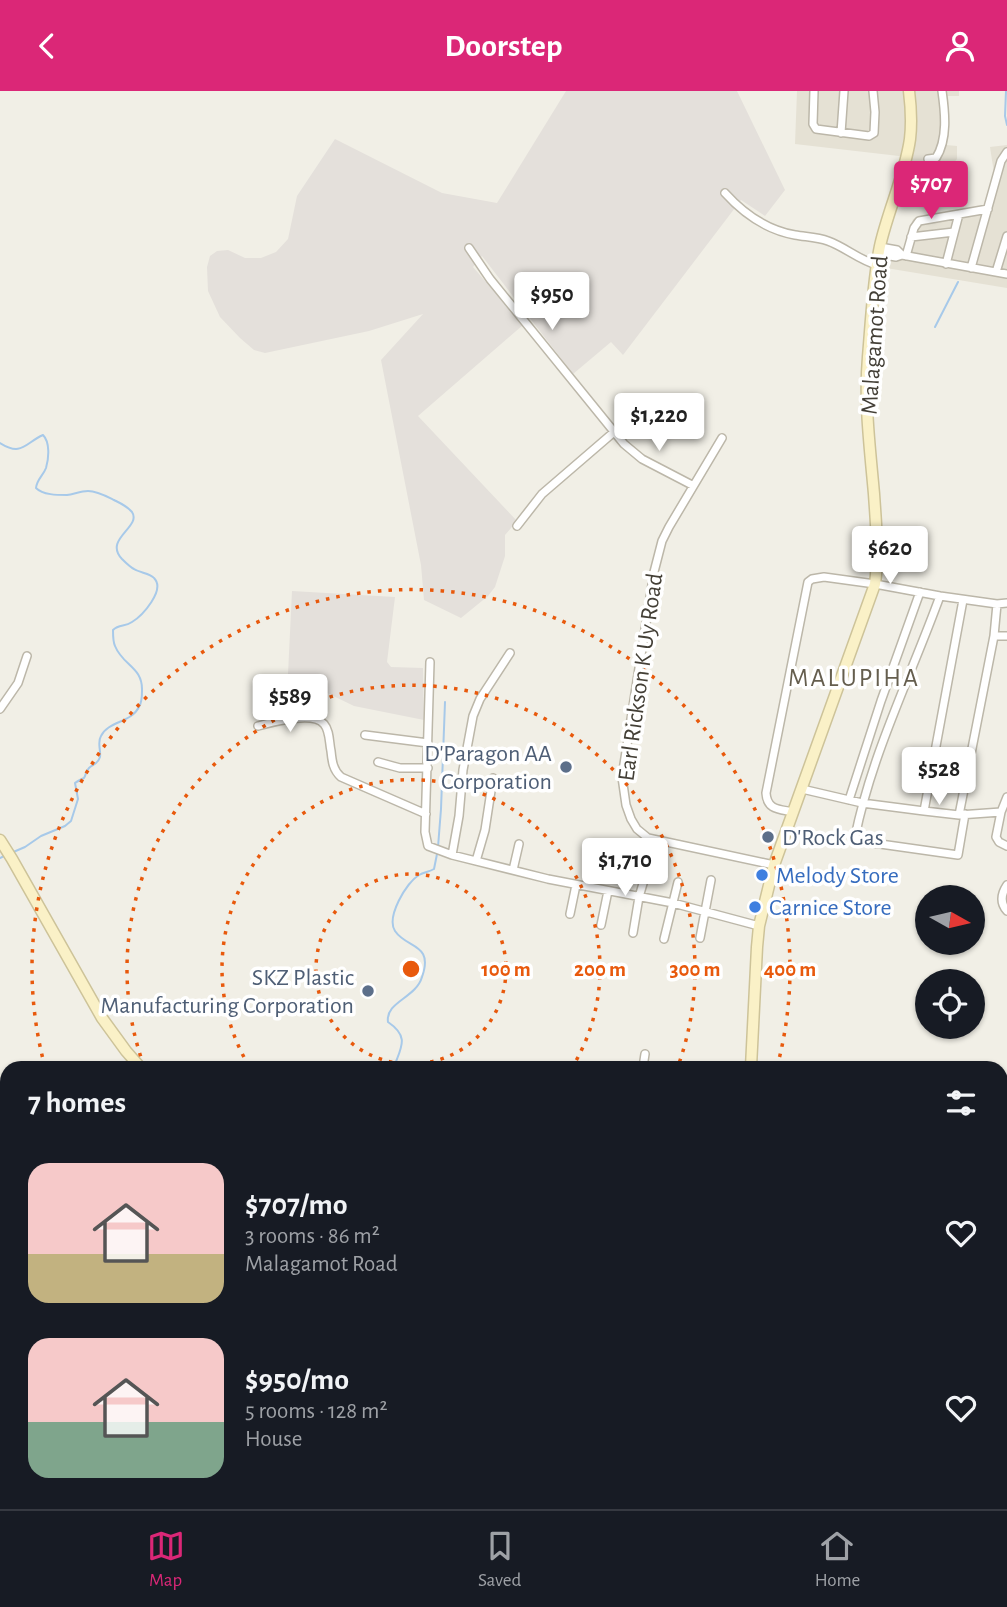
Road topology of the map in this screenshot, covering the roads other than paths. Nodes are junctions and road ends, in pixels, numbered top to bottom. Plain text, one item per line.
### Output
1 (814, 91) edge
2 (844, 91) edge
3 (873, 91) edge
4 (909, 91) edge
5 (942, 91) edge
6 (841, 132) junction
7 (1007, 152) edge
8 (928, 159) dead end
9 (899, 181) junction
10 (940, 183) dead end
11 (725, 193) dead end
12 (988, 209) junction
13 (958, 214) junction
14 (954, 232) junction
15 (911, 237) junction
16 (1006, 242) edge
17 (469, 248) dead end
18 (878, 255) junction
19 (904, 255) junction
20 (946, 264) junction
21 (971, 268) junction
22 (996, 272) junction
23 (1007, 274) edge
24 (614, 432) junction
25 (722, 438) dead end
26 (692, 485) junction
27 (517, 526) dead end
28 (875, 584) junction
29 (919, 592) junction
30 (940, 596) junction
31 (963, 600) junction
32 (1007, 603) edge
33 (997, 604) junction
34 (994, 636) junction
35 (1007, 636) edge
36 (510, 653) dead end
37 (27, 656) dead end
38 (430, 662) dead end
39 (0, 709) edge
40 (258, 726) dead end
41 (365, 735) dead end
42 (428, 743) junction
43 (378, 762) dead end
44 (428, 768) junction
45 (492, 778) dead end
46 (802, 789) junction
47 (1007, 797) edge
48 (849, 800) junction
49 (862, 803) junction
50 (924, 811) junction
51 (793, 812) junction
52 (1001, 813) junction
53 (426, 814) junction
54 (962, 815) junction
55 (2, 842) edge
56 (519, 844) dead end
57 (1007, 846) edge
58 (452, 855) junction
59 (476, 861) junction
60 (774, 865) junction
61 (513, 870) junction
62 (647, 870) dead end
63 (711, 880) dead end
64 (678, 882) dead end
65 (576, 885) junction
66 (1007, 885) edge
67 (608, 891) junction
68 (639, 897) junction
69 (673, 903) junction
70 (705, 911) junction
71 (1007, 911) edge
72 (570, 914) dead end
73 (601, 925) dead end
74 (759, 926) junction
75 (633, 933) dead end
76 (700, 938) dead end
77 (664, 939) dead end
78 (645, 1054) dead end
79 (135, 1061) edge
80 (644, 1061) edge
81 (751, 1061) edge

1 - 6 street
2 - 6 street
3 - 6 street
4 - 9 street, Malagamot Road
5 - 8 street
7 - 12 street
9 - 10 street
9 - 18 street, Malagamot Road
11 - 18 street
12 - 13 street
12 - 21 street
13 - 14 street
13 - 15 street
14 - 15 street
14 - 20 street
15 - 19 street
16 - 22 street
17 - 24 street
18 - 19 street
18 - 28 street, Malagamot Road
19 - 20 street
20 - 21 street
21 - 22 street
22 - 23 street
24 - 26 street
24 - 27 street
25 - 26 street, Earl Rickson K Uy Road
26 - 60 street, Earl Rickson K Uy Road
28 - 29 street
28 - 46 street, Malagamot Road
28 - 51 street
29 - 30 street
29 - 48 street
30 - 31 street
30 - 49 street
31 - 33 street
31 - 50 street
32 - 33 street
33 - 34 street
34 - 35 street
34 - 54 street
36 - 58 street
37 - 39 street
38 - 42 street
40 - 53 street
41 - 42 street
42 - 44 street
43 - 44 street
44 - 53 street
45 - 59 street
46 - 48 street
46 - 51 street, Malagamot Road
47 - 52 street
48 - 49 street
49 - 50 street
49 - 54 street
50 - 54 street
51 - 60 street, Malagamot Road
52 - 54 street
52 - 57 street
53 - 58 street
55 - 79 street
56 - 61 street
58 - 59 street
59 - 61 street
60 - 74 street, Malagamot Road
61 - 65 street
62 - 68 street
63 - 70 street
64 - 69 street
65 - 67 street
65 - 72 street
66 - 71 street
67 - 68 street
67 - 73 street
68 - 69 street
68 - 75 street
69 - 70 street
69 - 77 street
70 - 74 street
70 - 76 street
74 - 81 street, Malagamot Road
78 - 80 street

